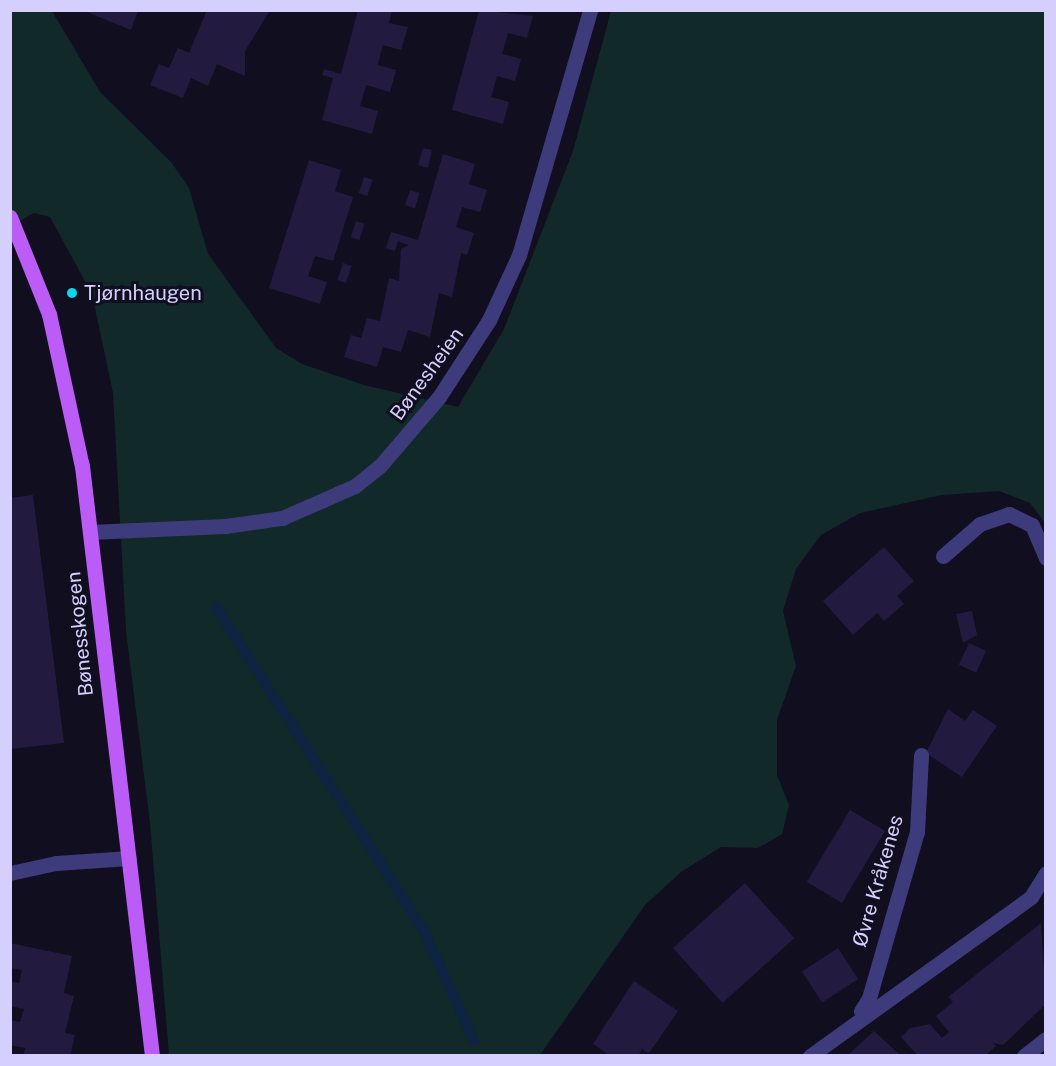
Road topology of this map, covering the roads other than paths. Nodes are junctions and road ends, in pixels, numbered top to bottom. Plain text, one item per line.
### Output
1 (590, 10) edge
2 (10, 217) edge
3 (90, 532) junction
4 (943, 556) dead end
5 (1046, 558) edge
6 (921, 755) dead end
7 (129, 858) junction
8 (10, 873) edge
9 (1046, 873) edge
10 (858, 1016) junction
11 (1046, 1039) edge
12 (152, 1056) edge
13 (810, 1056) edge
14 (1024, 1056) edge

1 - 3 street, Bønesheien
2 - 3 main road, Bønesskogen
3 - 7 main road, Bønesskogen
4 - 5 street
6 - 10 street, Øvre Kråkenes
7 - 8 street
7 - 12 main road, Bønesskogen
9 - 10 street, Øvre Kråkenes
10 - 13 street, Øvre Kråkenes
11 - 14 street

